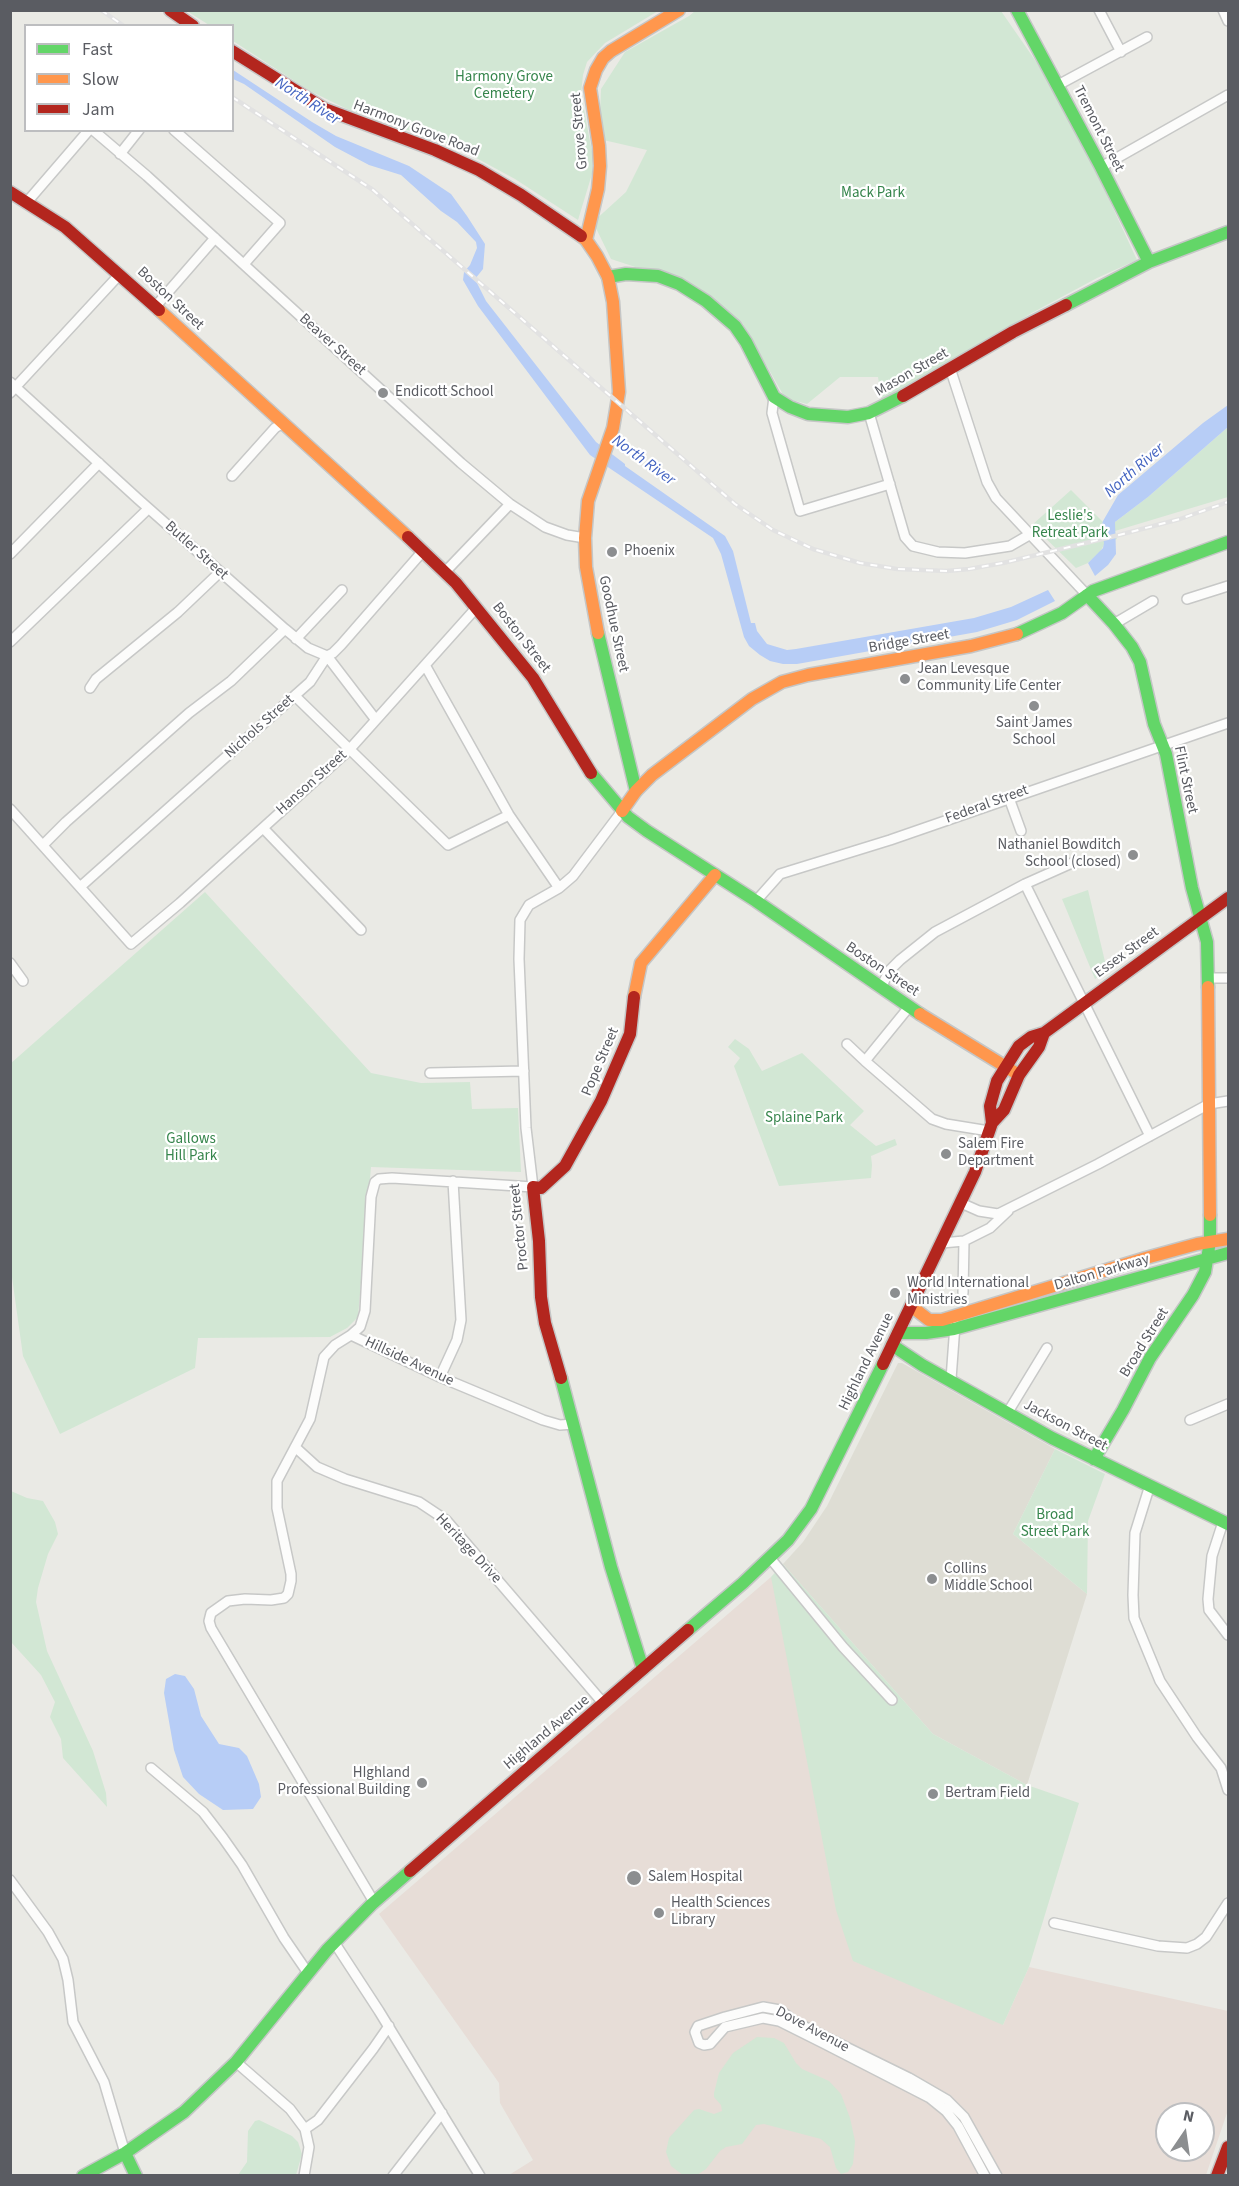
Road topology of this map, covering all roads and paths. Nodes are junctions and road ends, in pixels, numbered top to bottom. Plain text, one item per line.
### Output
1 (170, 10) edge
2 (679, 10) edge
3 (1017, 10) edge
4 (1099, 10) edge
5 (1223, 10) edge
6 (1228, 21) edge
7 (190, 24) edge
8 (1147, 37) dead end
9 (234, 52) edge
10 (1120, 52) junction
11 (1058, 85) junction
12 (1228, 95) edge
13 (89, 132) edge
14 (93, 132) edge
15 (137, 132) edge
16 (176, 132) edge
17 (120, 154) junction
18 (1101, 167) junction
19 (10, 192) edge
20 (27, 202) junction
21 (1228, 232) edge
22 (215, 238) junction
23 (586, 240) junction
24 (1149, 262) junction
25 (244, 264) junction
26 (120, 274) junction
27 (608, 278) junction
28 (155, 307) junction
29 (950, 368) junction
30 (12, 387) edge
31 (774, 397) junction
32 (869, 413) junction
33 (283, 423) junction
34 (99, 462) junction
35 (232, 476) dead end
36 (890, 484) junction
37 (510, 504) junction
38 (148, 509) junction
39 (1029, 535) junction
40 (585, 538) junction
41 (1228, 542) edge
42 (12, 550) edge
43 (423, 550) junction
44 (220, 572) junction
45 (445, 572) junction
46 (1228, 586) edge
47 (342, 590) dead end
48 (1087, 595) junction
49 (1187, 599) dead end
50 (1153, 601) dead end
51 (477, 606) junction
52 (1114, 624) junction
53 (285, 629) junction
54 (296, 639) junction
55 (10, 642) edge
56 (327, 656) junction
57 (425, 665) junction
58 (90, 688) dead end
59 (295, 696) junction
60 (376, 720) junction
61 (1228, 723) edge
62 (1163, 745) junction
63 (349, 750) junction
64 (636, 791) junction
65 (1009, 798) junction
66 (10, 809) edge
67 (622, 811) junction
68 (509, 814) junction
69 (263, 828) junction
70 (1021, 831) dead end
71 (43, 845) junction
72 (1072, 863) dead end
73 (715, 875) junction
74 (1025, 884) junction
75 (80, 887) junction
76 (559, 888) junction
77 (1228, 898) edge
78 (756, 901) junction
79 (1201, 918) junction
80 (361, 930) dead end
81 (10, 963) edge
82 (1209, 978) junction
83 (1228, 978) edge
84 (23, 981) dead end
85 (881, 988) junction
86 (1084, 1004) junction
87 (909, 1007) junction
88 (1044, 1033) junction
89 (847, 1044) dead end
90 (866, 1061) junction
91 (1004, 1066) junction
92 (524, 1071) junction
93 (430, 1072) dead end
94 (1019, 1076) junction
95 (1228, 1101) edge
96 (1209, 1104) junction
97 (991, 1127) junction
98 (1150, 1136) junction
99 (453, 1181) junction
100 (533, 1187) junction
101 (961, 1203) junction
102 (1012, 1208) junction
103 (1228, 1239) edge
104 (964, 1241) junction
105 (1210, 1241) junction
106 (942, 1243) junction
107 (1228, 1253) edge
108 (1208, 1260) junction
109 (963, 1293) dead end
110 (911, 1306) junction
111 (955, 1323) junction
112 (898, 1333) junction
113 (351, 1335) junction
114 (892, 1345) junction
115 (1047, 1348) dead end
116 (440, 1377) junction
117 (951, 1379) junction
118 (1228, 1404) edge
119 (1008, 1412) junction
120 (1190, 1420) dead end
121 (574, 1424) junction
122 (295, 1447) junction
123 (1094, 1459) junction
124 (1150, 1485) junction
125 (1226, 1523) edge
126 (770, 1558) junction
127 (1228, 1635) edge
128 (644, 1669) junction
129 (892, 1700) dead end
130 (604, 1704) junction
131 (151, 1768) dead end
132 (1228, 1790) edge
133 (10, 1880) edge
134 (374, 1902) junction
135 (1228, 1903) edge
136 (1054, 1923) dead end
137 (334, 1942) junction
138 (308, 1973) junction
139 (388, 2026) junction
140 (236, 2062) junction
141 (442, 2113) junction
142 (305, 2129) junction
143 (1228, 2147) edge
144 (125, 2153) junction
145 (83, 2175) edge
146 (136, 2175) edge
147 (304, 2175) edge
148 (393, 2175) edge
149 (480, 2175) edge
150 (985, 2175) edge
151 (997, 2175) edge
152 (1217, 2175) edge

1 - 7 street
2 - 23 street, Grove Street
3 - 11 street, Tremont Street
4 - 10 street
5 - 6 street
8 - 10 street
9 - 23 street, Harmony Grove Road
10 - 11 street
11 - 18 street, Tremont Street
12 - 18 street
13 - 20 street
14 - 17 street, Beaver Street
15 - 17 street
16 - 25 street
17 - 22 street, Beaver Street
18 - 24 street, Tremont Street
19 - 20 street, Boston Street
20 - 26 street, Boston Street
21 - 24 street, Mason Street
22 - 25 street, Beaver Street
22 - 28 street
23 - 27 street
24 - 29 street, Mason Street
25 - 37 street, Beaver Street
26 - 28 street, Boston Street
26 - 30 street
27 - 31 street
27 - 40 street, Goodhue Street
28 - 33 street, Boston Street
29 - 32 street, Mason Street
29 - 39 street, Flint Street
30 - 34 street, Butler Street
31 - 32 street, Mason Street
31 - 36 street
32 - 36 street
33 - 35 street
33 - 43 street, Boston Street
34 - 38 street, Butler Street
34 - 42 street
36 - 39 street
37 - 40 street, Beaver Street
37 - 45 street
38 - 44 street, Butler Street
38 - 55 street
39 - 48 street, Flint Street
40 - 64 street, Goodhue Street
41 - 48 street, Bridge Street
43 - 45 street, Boston Street
43 - 56 street, Nichols Street
44 - 53 street, Butler Street
44 - 58 street
45 - 51 street, Boston Street
46 - 49 street
47 - 54 street
48 - 52 street, Flint Street
48 - 64 street, Bridge Street
50 - 52 street
51 - 57 street, Hanson Street
51 - 67 street, Boston Street
52 - 62 street, Flint Street
53 - 54 street, Butler Street
53 - 71 street
54 - 56 street, Butler Street
56 - 59 street, Nichols Street
56 - 60 street, Butler Street
57 - 60 street, Hanson Street
57 - 68 street
59 - 63 street
59 - 75 street, Nichols Street
60 - 63 street, Hanson Street
61 - 62 street, Federal Street
62 - 65 street, Federal Street
62 - 79 street, Flint Street
63 - 68 street
63 - 69 street, Hanson Street
64 - 67 street, Bridge Street
65 - 70 street
65 - 78 street, Federal Street
66 - 71 street
67 - 73 street, Boston Street
67 - 76 street, Proctor Street
68 - 76 street
69 - 75 street, Hanson Street
69 - 80 street
71 - 75 street
72 - 74 street
73 - 78 street, Boston Street
73 - 100 street, Pope Street
74 - 85 street
74 - 86 street
76 - 92 street, Proctor Street
77 - 79 street, Essex Street
78 - 85 street, Boston Street
79 - 82 street, Flint Street
79 - 86 street, Essex Street
81 - 84 street
82 - 83 street
82 - 96 street, Flint Street
85 - 87 street, Boston Street
86 - 88 street, Essex Street
86 - 98 street
87 - 90 street
87 - 91 street, Boston Street
88 - 91 street, Essex Street
88 - 94 street, Essex Street
89 - 90 street
90 - 97 street
91 - 94 street, Boston Street
91 - 97 street, Essex Street
92 - 93 street
92 - 100 street, Proctor Street
94 - 97 street, Essex Street
95 - 96 street
96 - 98 street
96 - 105 street, Flint Street
97 - 101 street, Essex Street
98 - 102 street
99 - 100 street
99 - 113 street
99 - 116 street
100 - 121 street, Proctor Street
101 - 102 street
101 - 106 street, Essex Street
102 - 104 street
103 - 105 street
104 - 106 street
104 - 109 street
105 - 108 street, Flint Street
105 - 111 street, Dalton Parkway
106 - 110 street, Highland Avenue
107 - 108 street
108 - 111 street, Dalton Parkway
108 - 123 street, Broad Street
110 - 111 street, Dalton Parkway
110 - 112 street, Highland Avenue
111 - 112 street, Dalton Parkway
111 - 117 street
112 - 114 street, Highland Avenue
113 - 116 street, Hillside Avenue
113 - 122 street, Hillside Avenue
114 - 117 street, Jackson Street
114 - 126 street, Highland Avenue
115 - 119 street
116 - 121 street, Hillside Avenue
117 - 119 street, Jackson Street
118 - 120 street
119 - 123 street, Jackson Street
121 - 128 street, Proctor Street
122 - 130 street, Heritage Drive
122 - 134 street, Hillside Avenue
123 - 124 street, Jackson Street
124 - 125 street, Jackson Street
124 - 132 street
125 - 127 street
126 - 128 street, Highland Avenue
126 - 129 street
128 - 130 street, Highland Avenue
130 - 134 street, Highland Avenue
131 - 138 street
133 - 144 street
134 - 137 street, Highland Avenue
135 - 136 street
137 - 138 street, Highland Avenue
137 - 139 street
138 - 140 street, Highland Avenue
139 - 141 street
139 - 142 street
140 - 142 street
140 - 144 street, Highland Avenue
141 - 148 street
141 - 149 street
142 - 147 street
143 - 152 street
144 - 145 street, Highland Avenue
144 - 146 street
150 - 151 street, Dove Avenue

